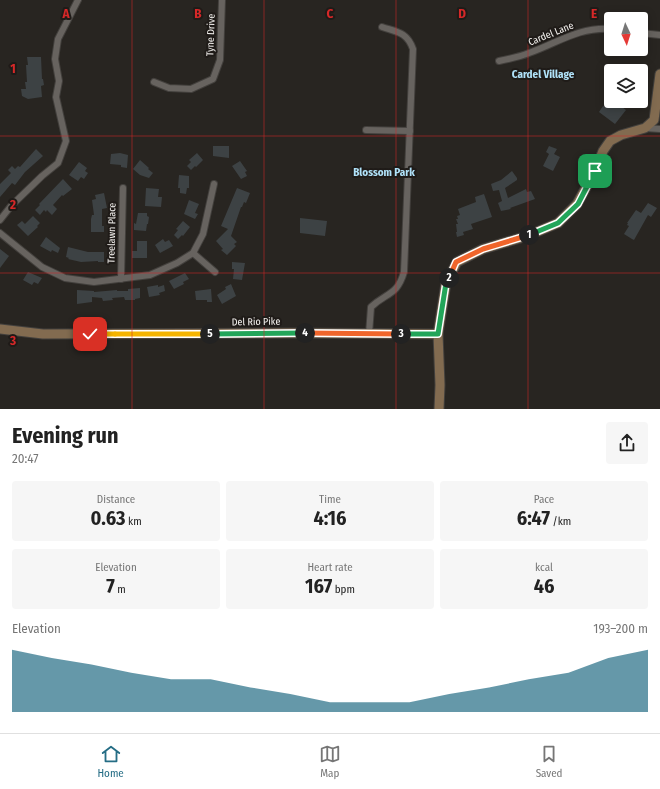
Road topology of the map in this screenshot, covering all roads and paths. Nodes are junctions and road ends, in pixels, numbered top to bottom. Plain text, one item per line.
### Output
1 (78, 0) edge
2 (222, 0) edge
3 (382, 27) dead end
4 (604, 30) edge
5 (648, 34) edge
6 (660, 35) edge
7 (499, 61) dead end
8 (660, 74) edge
9 (154, 82) dead end
10 (645, 128) junction
11 (660, 129) edge
12 (366, 130) dead end
13 (410, 131) junction
14 (214, 184) dead end
15 (123, 188) dead end
16 (0, 220) edge
17 (0, 233) edge
18 (193, 253) junction
19 (215, 272) dead end
20 (121, 279) junction
21 (0, 329) edge
22 (370, 334) junction
23 (438, 334) junction
24 (439, 409) edge

1 - 16 street
2 - 9 street, Tyne Drive
3 - 13 street
4 - 7 street, Cardel Lane
5 - 6 street
8 - 10 street
10 - 11 street
10 - 23 street
12 - 13 street
13 - 22 street
14 - 18 street
15 - 20 street, Treelawn Place
17 - 20 street
18 - 19 street
18 - 20 street
21 - 22 street, Del Rio Pike
22 - 23 street, Del Rio Pike
23 - 24 street

